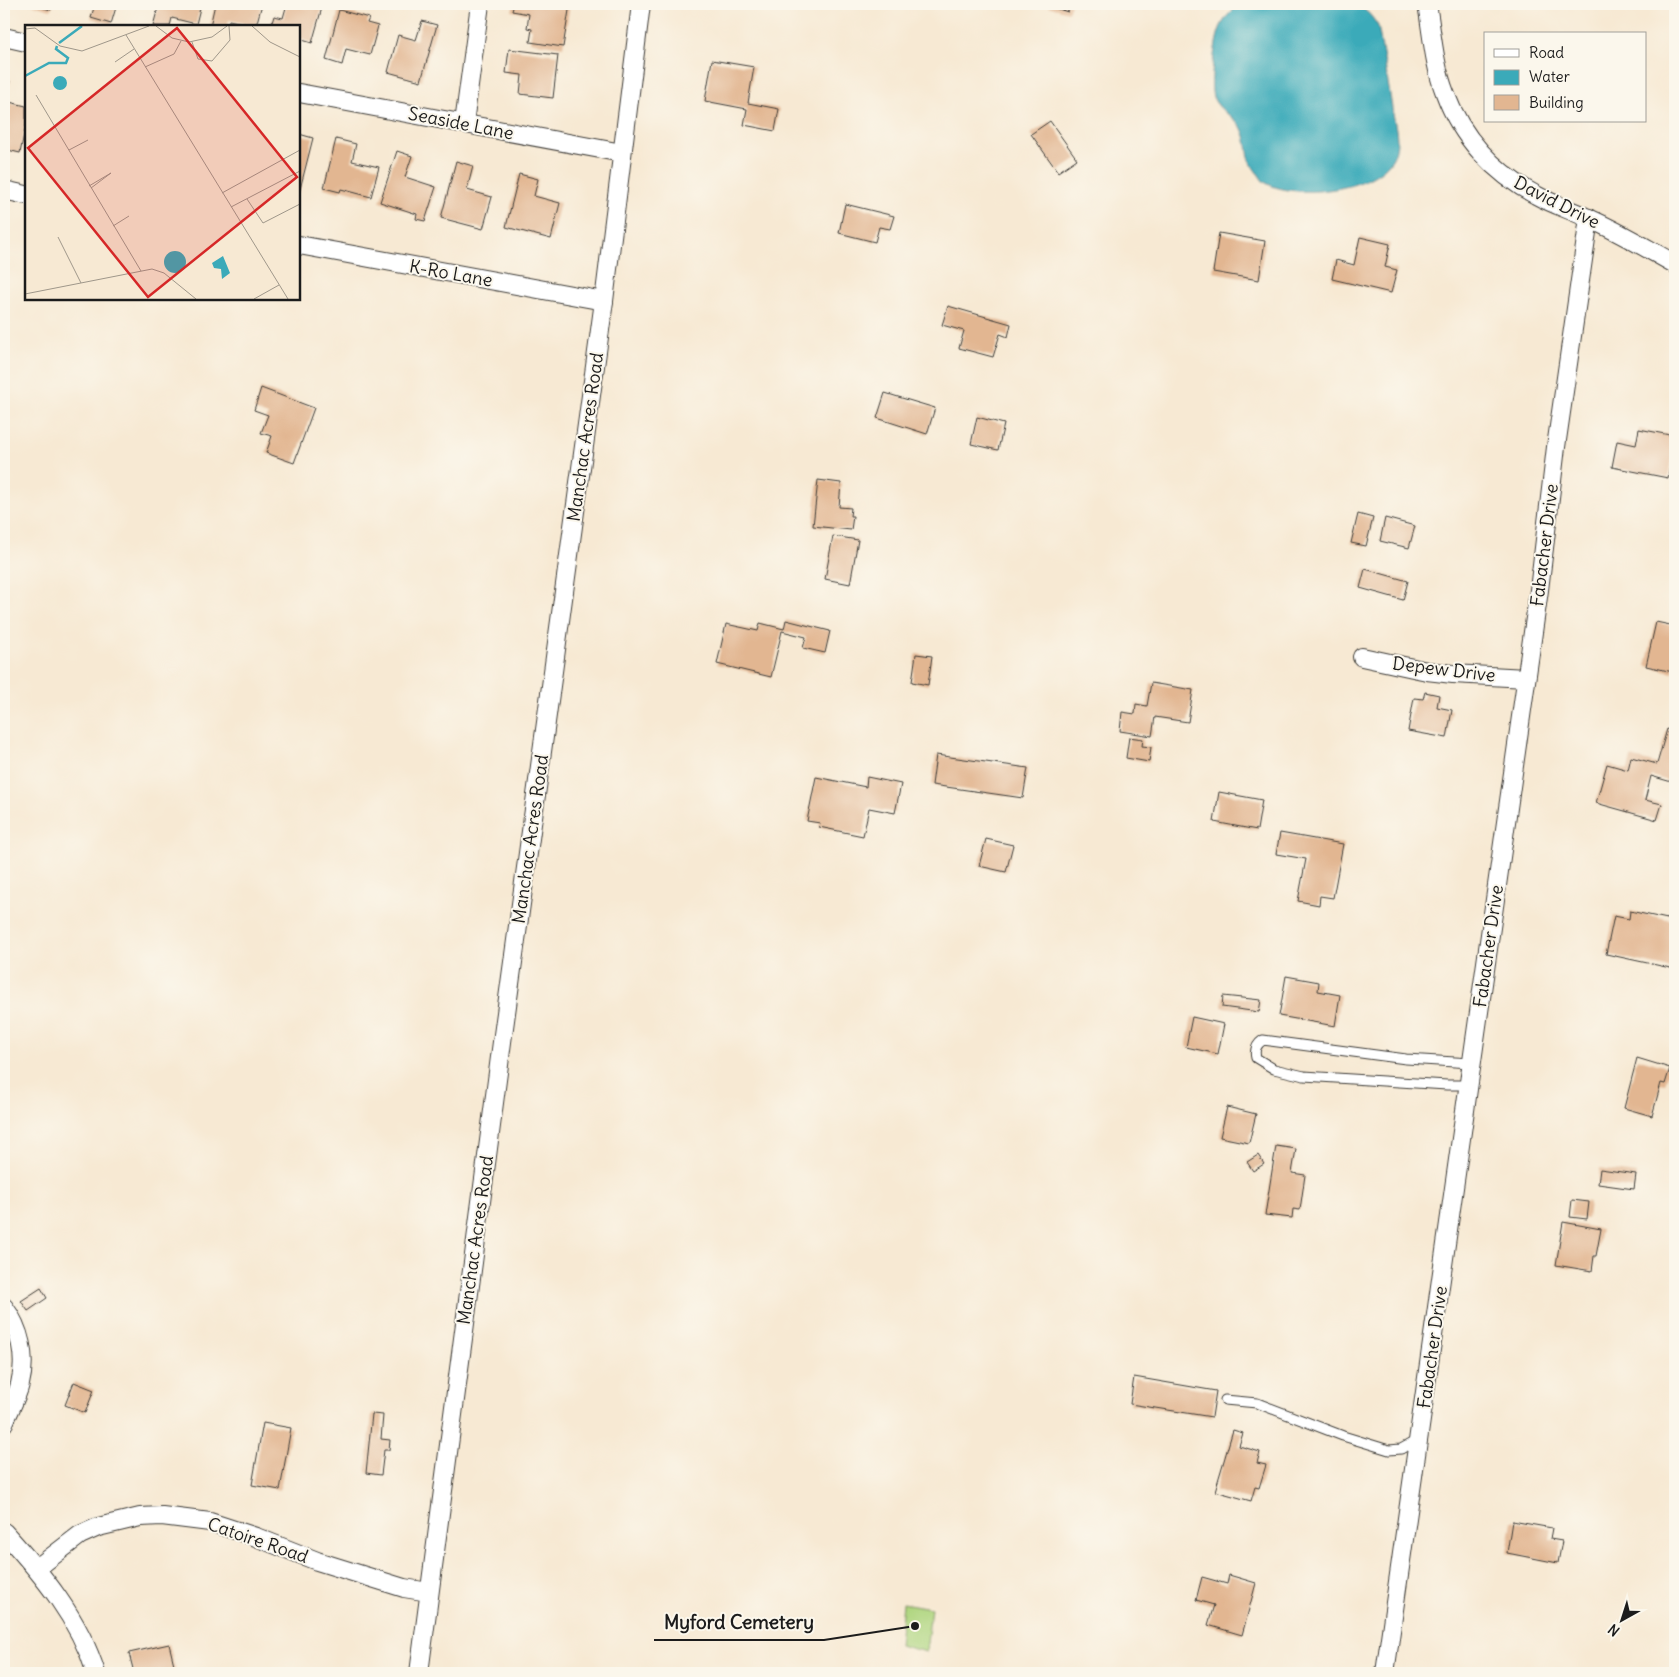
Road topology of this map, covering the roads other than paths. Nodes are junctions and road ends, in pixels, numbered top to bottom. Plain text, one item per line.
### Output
1 (480, 4) edge
2 (641, 4) edge
3 (1427, 4) edge
4 (4, 38) edge
5 (25, 42) edge
6 (300, 93) edge
7 (464, 124) junction
8 (622, 153) junction
9 (4, 190) edge
10 (25, 195) edge
11 (1589, 218) junction
12 (300, 246) edge
13 (1675, 264) edge
14 (604, 301) junction
15 (1362, 657) dead end
16 (1526, 678) junction
17 (1471, 1063) junction
18 (1468, 1085) junction
19 (4, 1307) edge
20 (1225, 1400) dead end
21 (4, 1423) edge
22 (1419, 1439) junction
23 (4, 1532) edge
24 (37, 1568) junction
25 (429, 1592) junction
26 (96, 1673) edge
27 (419, 1673) edge
28 (1385, 1673) edge

1 - 7 street
2 - 8 street, Manchac Acres Road
3 - 11 street, David Drive
4 - 5 street
6 - 7 street, Seaside Lane
7 - 8 street, Seaside Lane
8 - 14 street, Manchac Acres Road
9 - 10 street
11 - 13 street, David Drive
11 - 16 street, Fabacher Drive
12 - 14 street, K-Ro Lane
14 - 25 street, Manchac Acres Road
15 - 16 street, Depew Drive
16 - 17 street, Fabacher Drive
17 - 18 street, Fabacher Drive
17 - 18 lane
18 - 22 street, Fabacher Drive
19 - 21 street
20 - 22 lane
22 - 28 street, Fabacher Drive
23 - 24 street
24 - 25 street, Catoire Road
24 - 26 street
25 - 27 street, Manchac Acres Road

